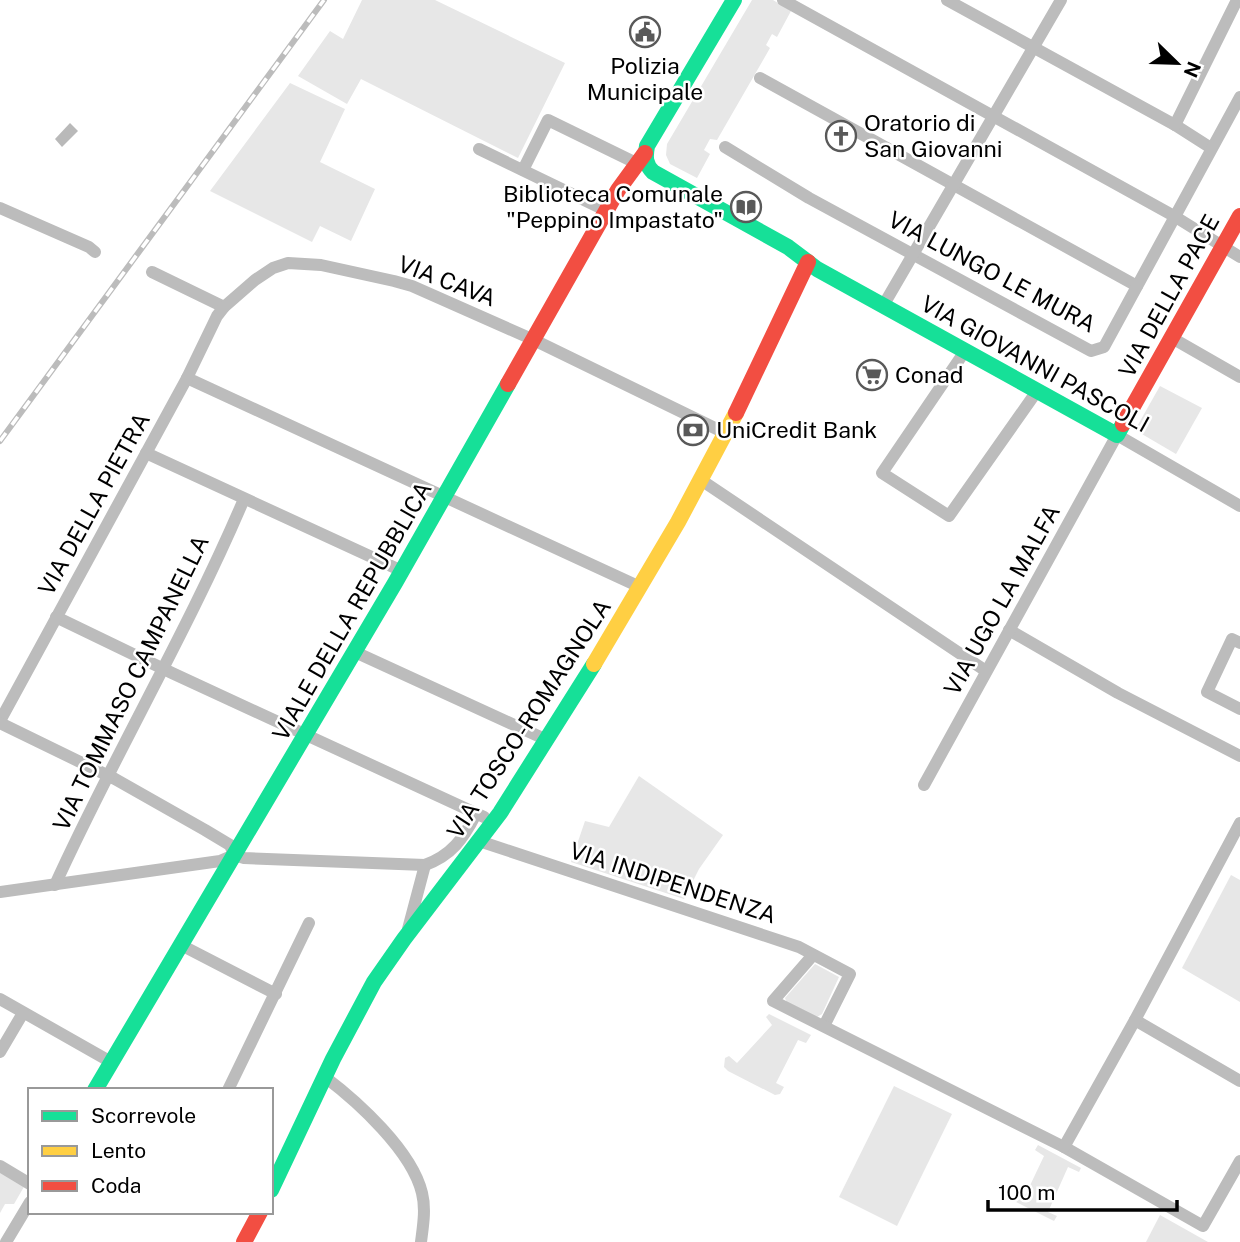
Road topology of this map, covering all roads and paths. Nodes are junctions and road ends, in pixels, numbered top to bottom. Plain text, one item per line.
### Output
1 (734, 0) edge
2 (783, 0) edge
3 (1061, 0) edge
4 (1237, 0) edge
5 (951, 2) edge
6 (1033, 47) junction
7 (760, 78) dead end
8 (1240, 97) edge
9 (993, 115) junction
10 (1175, 125) junction
11 (725, 146) dead end
12 (1211, 148) junction
13 (479, 149) dead end
14 (641, 158) junction
15 (523, 170) junction
16 (952, 185) junction
17 (0, 208) edge
18 (607, 211) junction
19 (1174, 216) junction
20 (1240, 216) edge
21 (1223, 247) junction
22 (95, 252) dead end
23 (913, 253) junction
24 (1240, 257) edge
25 (808, 262) junction
26 (152, 272) dead end
27 (1137, 286) junction
28 (883, 306) junction
29 (223, 307) junction
30 (1172, 338) junction
31 (534, 340) junction
32 (965, 351) junction
33 (1240, 377) edge
34 (187, 378) junction
35 (1037, 391) junction
36 (725, 433) junction
37 (1117, 435) junction
38 (146, 453) junction
39 (701, 480) junction
40 (444, 496) junction
41 (244, 499) junction
42 (1240, 506) edge
43 (402, 571) junction
44 (640, 587) junction
45 (56, 617) junction
46 (1009, 630) junction
47 (1240, 643) edge
48 (355, 652) junction
49 (164, 669) junction
50 (986, 671) junction
51 (1240, 709) edge
52 (0, 722) edge
53 (306, 735) junction
54 (547, 740) junction
55 (1240, 756) edge
56 (107, 775) junction
57 (924, 785) dead end
58 (476, 814) junction
59 (494, 822) junction
60 (1240, 823) edge
61 (479, 841) junction
62 (234, 855) junction
63 (425, 865) junction
64 (55, 885) junction
65 (0, 892) edge
66 (309, 923) dead end
67 (406, 936) junction
68 (181, 945) junction
69 (813, 955) junction
70 (276, 995) junction
71 (0, 999) edge
72 (23, 1013) junction
73 (1135, 1020) junction
74 (824, 1026) junction
75 (0, 1052) edge
76 (111, 1062) junction
77 (325, 1077) junction
78 (1240, 1081) edge
79 (96, 1088) edge
80 (229, 1088) edge
81 (1063, 1147) junction
82 (1240, 1161) edge
83 (0, 1166) edge
84 (28, 1183) edge
85 (273, 1186) edge
86 (28, 1205) edge
87 (259, 1214) edge
88 (6, 1242) edge
89 (244, 1242) edge
90 (421, 1242) edge

1 - 14 main road, VIALE DELLA REPUBBLICA
2 - 9 street
3 - 6 street
4 - 10 street
5 - 6 street
6 - 9 street
6 - 10 street
7 - 16 street
8 - 12 street, VIA LUNGO LE MURA
9 - 16 street
9 - 19 street
10 - 12 street
11 - 23 street, VIA LUNGO LE MURA
12 - 19 street, VIA LUNGO LE MURA
13 - 15 street
14 - 15 street
14 - 18 main road, VIALE DELLA REPUBBLICA
14 - 25 main road, VIA GIOVANNI PASCOLI
15 - 18 street
16 - 23 street
16 - 27 street
17 - 22 street
18 - 31 main road, VIALE DELLA REPUBBLICA
19 - 21 street
19 - 27 street, VIA LUNGO LE MURA
20 - 21 main road, VIA DELLA PACE
21 - 24 street
21 - 30 main road, VIA DELLA PACE
23 - 27 street, VIA LUNGO LE MURA
23 - 28 street
25 - 28 main road, VIA GIOVANNI PASCOLI
25 - 36 main road, VIA TOSCO-ROMAGNOLA
26 - 29 street
28 - 32 main road, VIA GIOVANNI PASCOLI
29 - 31 street, VIA CAVA
29 - 34 street, VIA DELLA PIETRA
30 - 33 street
30 - 37 main road, VIA DELLA PACE
31 - 36 street, VIA CAVA
31 - 40 main road, VIALE DELLA REPUBBLICA
32 - 35 main road, VIA GIOVANNI PASCOLI
32 - 35 street
34 - 38 street, VIA DELLA PIETRA
34 - 40 street
35 - 37 main road, VIA GIOVANNI PASCOLI
36 - 39 main road, VIA TOSCO-ROMAGNOLA
37 - 42 street, VIA GIOVANNI PASCOLI
37 - 46 street, VIA UGO LA MALFA
38 - 41 street
38 - 45 street, VIA DELLA PIETRA
39 - 44 main road, VIA TOSCO-ROMAGNOLA
39 - 50 street
40 - 43 main road, VIALE DELLA REPUBBLICA
40 - 44 street
41 - 43 street
41 - 49 street, VIA TOMMASO CAMPANELLA
43 - 48 main road, VIALE DELLA REPUBBLICA
44 - 54 main road, VIA TOSCO-ROMAGNOLA
45 - 49 street
45 - 52 street, VIA DELLA PIETRA
46 - 50 street, VIA UGO LA MALFA
46 - 55 street
47 - 51 street
48 - 53 main road, VIALE DELLA REPUBBLICA
48 - 54 street
49 - 53 street
49 - 56 street, VIA TOMMASO CAMPANELLA
50 - 57 street, VIA UGO LA MALFA
52 - 56 street
53 - 58 street
53 - 62 main road, VIALE DELLA REPUBBLICA
54 - 59 main road, VIA TOSCO-ROMAGNOLA
56 - 62 street
56 - 64 street, VIA TOMMASO CAMPANELLA
58 - 59 street
58 - 63 street
59 - 61 main road, VIA TOSCO-ROMAGNOLA
60 - 73 street
61 - 67 main road, VIA TOSCO-ROMAGNOLA
61 - 69 street, VIA INDIPENDENZA
62 - 63 street
62 - 64 street
62 - 68 main road, VIALE DELLA REPUBBLICA
63 - 67 street
64 - 65 street
66 - 70 street
67 - 77 main road, VIA TOSCO-ROMAGNOLA
68 - 70 street
68 - 76 main road, VIALE DELLA REPUBBLICA
69 - 74 street, VIA INDIPENDENZA
69 - 74 street
70 - 80 street
71 - 72 street
72 - 75 street
72 - 76 street
73 - 78 street
73 - 81 street
74 - 81 street
76 - 79 main road, VIALE DELLA REPUBBLICA
77 - 85 main road, VIA TOSCO-ROMAGNOLA
77 - 90 street
81 - 82 street
83 - 84 street
86 - 88 street
87 - 89 main road

